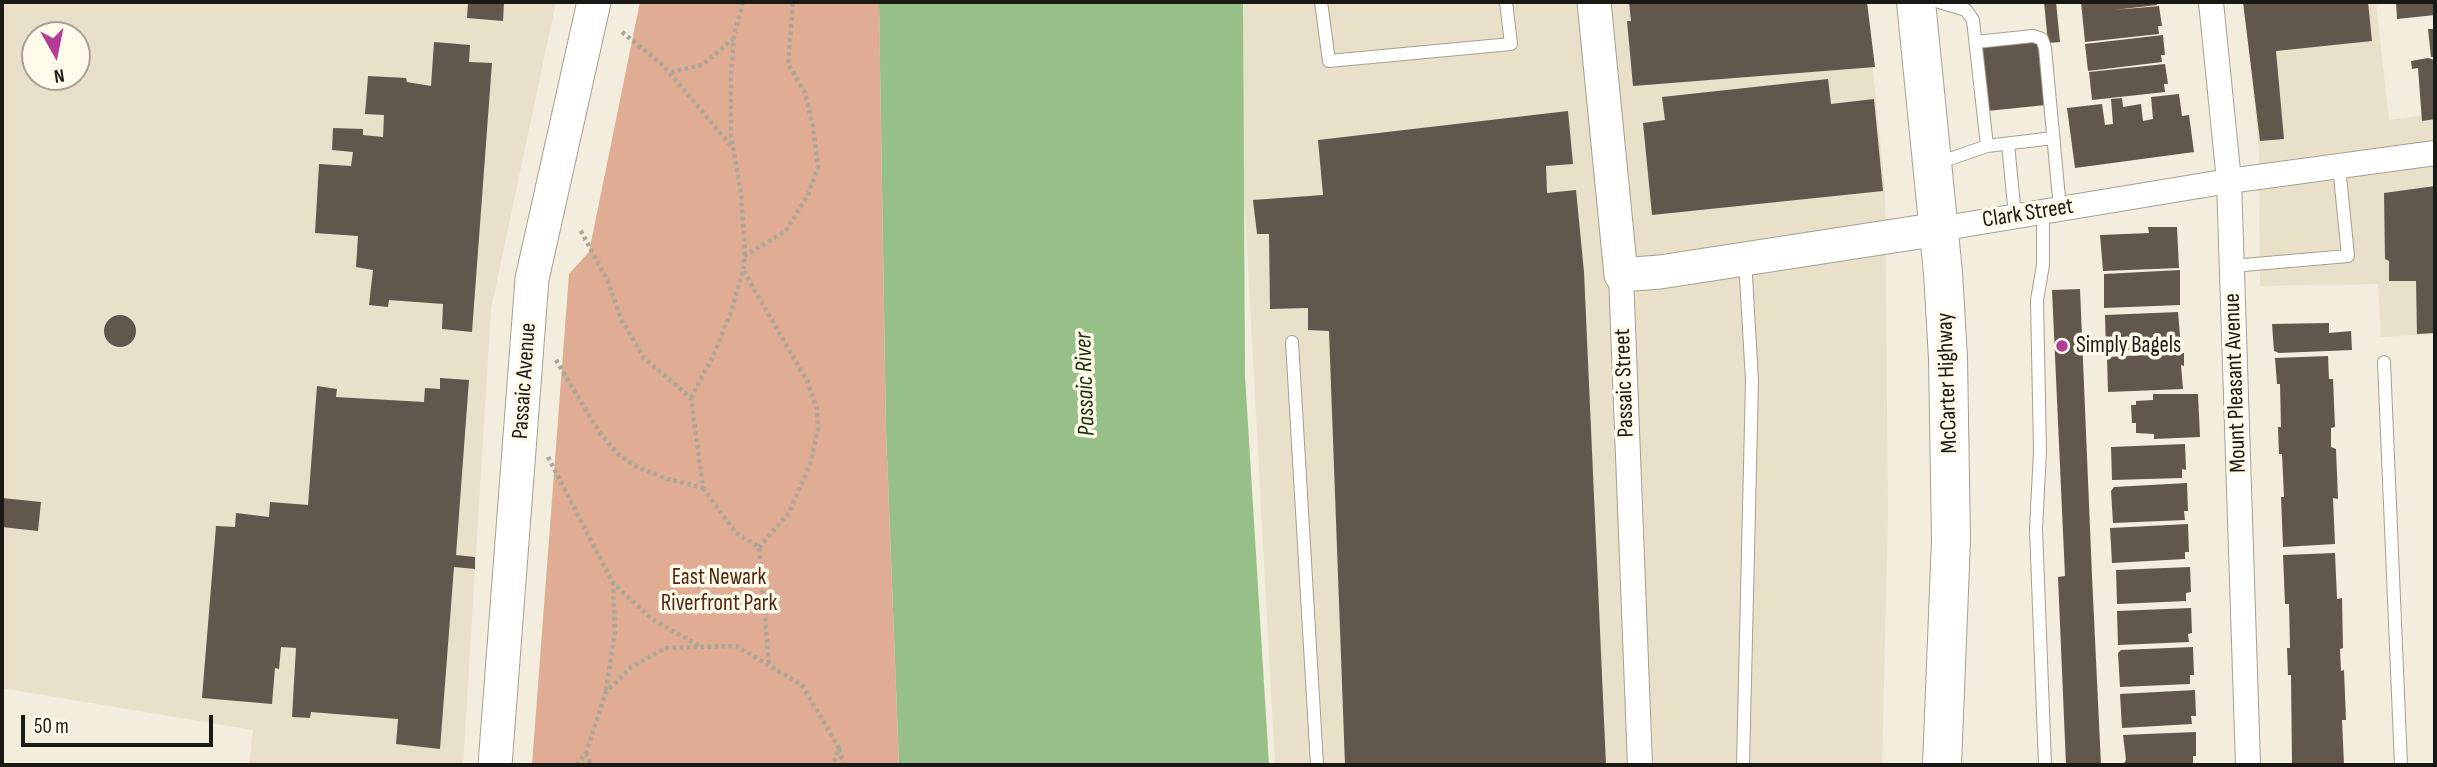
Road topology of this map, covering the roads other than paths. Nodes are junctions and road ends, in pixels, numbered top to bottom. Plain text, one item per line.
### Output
1 (594, 2) edge
2 (1321, 2) edge
3 (1506, 2) edge
4 (1594, 2) edge
5 (1916, 2) edge
6 (1939, 2) edge
7 (2211, 2) edge
8 (1976, 42) junction
9 (2053, 138) junction
10 (2008, 144) junction
11 (1987, 146) junction
12 (2435, 153) edge
13 (1932, 165) junction
14 (2339, 166) junction
15 (2229, 181) junction
16 (2052, 210) junction
17 (2015, 216) junction
18 (1938, 229) junction
19 (1745, 258) junction
20 (2232, 267) junction
21 (1621, 275) junction
22 (1292, 342) dead end
23 (2384, 362) dead end
24 (495, 765) edge
25 (1317, 765) edge
26 (1640, 765) edge
27 (1742, 765) edge
28 (1942, 765) edge
29 (2045, 765) edge
30 (2248, 765) edge
31 (2401, 765) edge

1 - 24 main road, Passaic Avenue
2 - 3 lane
4 - 21 main road, Passaic Street
5 - 13 main road, McCarter Highway
6 - 8 lane
7 - 15 street, Mount Pleasant Avenue
8 - 9 lane
8 - 11 lane
9 - 10 lane
9 - 16 lane
10 - 11 lane
10 - 17 lane
11 - 13 lane
12 - 14 street, Clark Street
13 - 18 main road, McCarter Highway
14 - 15 street, Clark Street
14 - 20 lane
15 - 16 street, Clark Street
15 - 20 street, Mount Pleasant Avenue
16 - 17 street, Clark Street
16 - 29 lane
17 - 18 street, Clark Street
18 - 19 main road, Clark Street
18 - 28 main road, McCarter Highway
19 - 21 main road, Clark Street
19 - 27 lane
20 - 30 street, Mount Pleasant Avenue
21 - 26 street, Passaic Street
22 - 25 lane
23 - 31 lane

